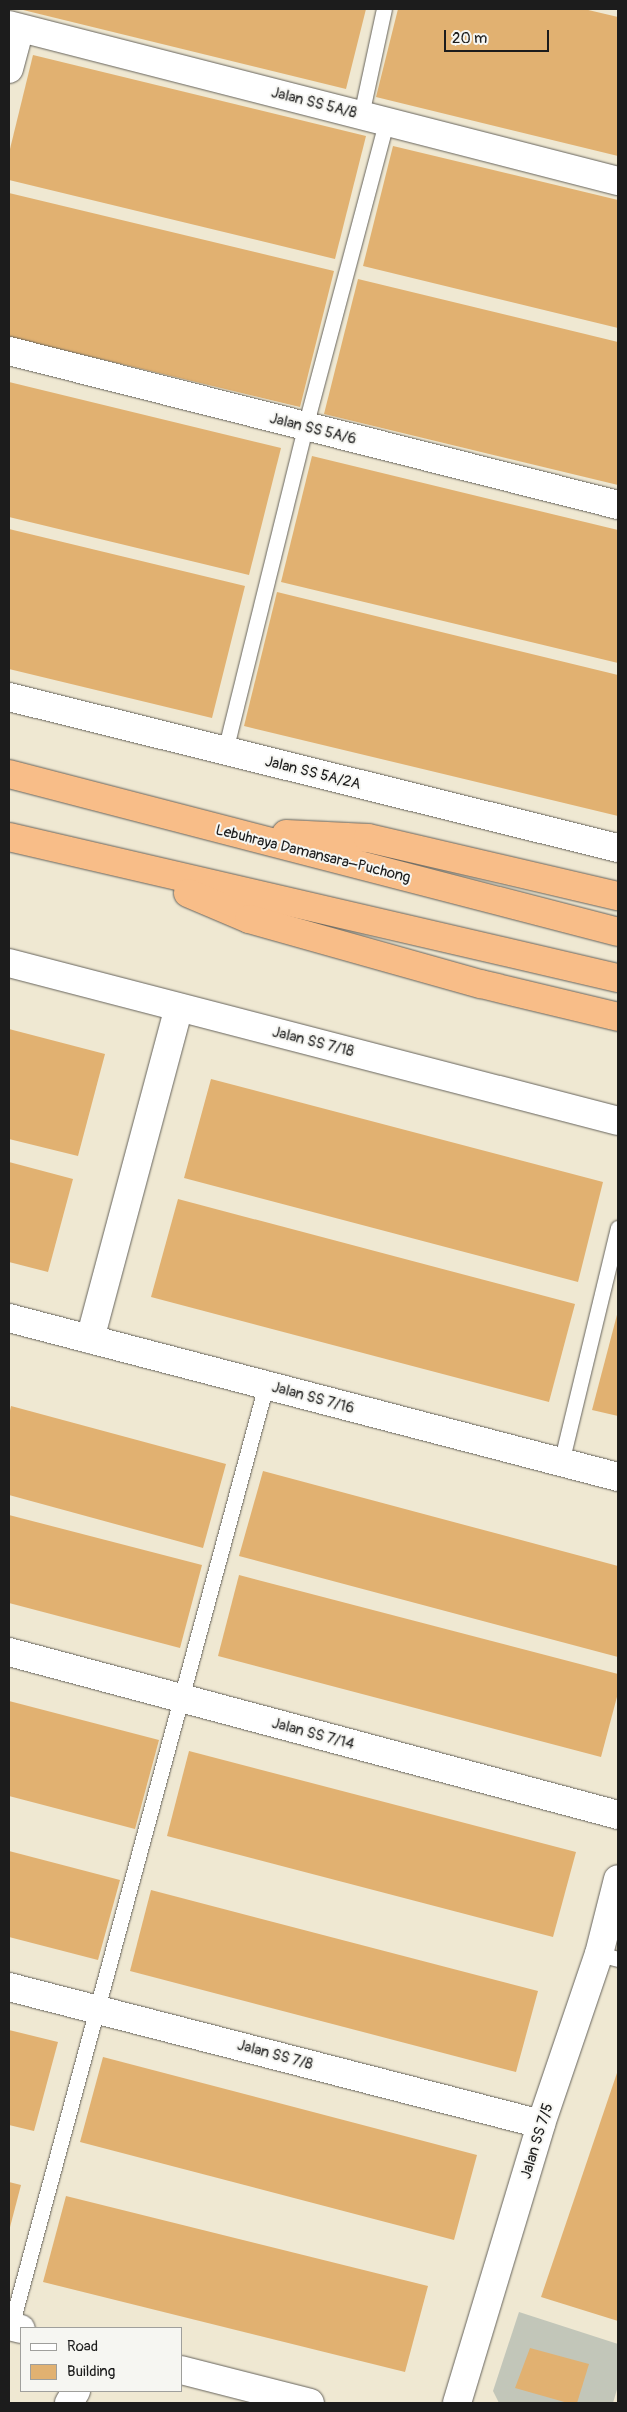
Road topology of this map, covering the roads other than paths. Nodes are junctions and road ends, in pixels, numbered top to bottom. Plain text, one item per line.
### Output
1 (384, 9) edge
2 (14, 26) edge
3 (9, 69) edge
4 (373, 118) junction
5 (618, 181) edge
6 (9, 351) edge
7 (305, 427) junction
8 (618, 505) edge
9 (9, 697) edge
10 (225, 751) junction
11 (9, 774) edge
12 (224, 831) junction
13 (9, 837) edge
14 (618, 848) edge
15 (118, 864) junction
16 (618, 896) edge
17 (618, 932) edge
18 (9, 963) edge
19 (618, 978) edge
20 (179, 1008) junction
21 (618, 1018) edge
22 (618, 1120) edge
23 (618, 1228) edge
24 (9, 1318) edge
25 (90, 1339) junction
26 (266, 1385) junction
27 (561, 1463) junction
28 (618, 1477) edge
29 (9, 1652) edge
30 (182, 1699) junction
31 (618, 1815) edge
32 (618, 1880) edge
33 (608, 1956) edge
34 (9, 1987) edge
35 (97, 2009) junction
36 (541, 2124) junction
37 (14, 2327) edge
38 (182, 2370) edge
39 (75, 2392) edge
40 (69, 2403) edge
41 (310, 2403) edge
42 (457, 2403) edge

1 - 4 lane
2 - 3 street
2 - 4 street, Jalan SS 5A/8
4 - 5 street, Jalan SS 5A/8
4 - 7 lane
6 - 7 street, Jalan SS 5A/6
7 - 8 street, Jalan SS 5A/6
7 - 10 lane
9 - 10 street, Jalan SS 5A/2A
10 - 14 street, Jalan SS 5A/2A
11 - 12 highway, Lebuhraya Damansara–Puchong
12 - 16 highway
12 - 17 highway, Lebuhraya Damansara–Puchong
13 - 15 highway
15 - 19 highway
15 - 21 highway
18 - 20 street, Jalan SS 7/18
20 - 22 street, Jalan SS 7/18
20 - 25 street
23 - 27 lane
24 - 25 street, Jalan SS 7/16
25 - 26 street, Jalan SS 7/16
26 - 27 street, Jalan SS 7/16
26 - 30 lane
27 - 28 street, Jalan SS 7/16
29 - 30 street, Jalan SS 7/14
30 - 31 street, Jalan SS 7/14
30 - 35 lane
32 - 33 street, Jalan SS 7/5
33 - 36 street, Jalan SS 7/5
34 - 35 street, Jalan SS 7/8
35 - 36 street, Jalan SS 7/8
35 - 37 lane
36 - 42 street, Jalan SS 7/5
38 - 41 street
39 - 40 street

